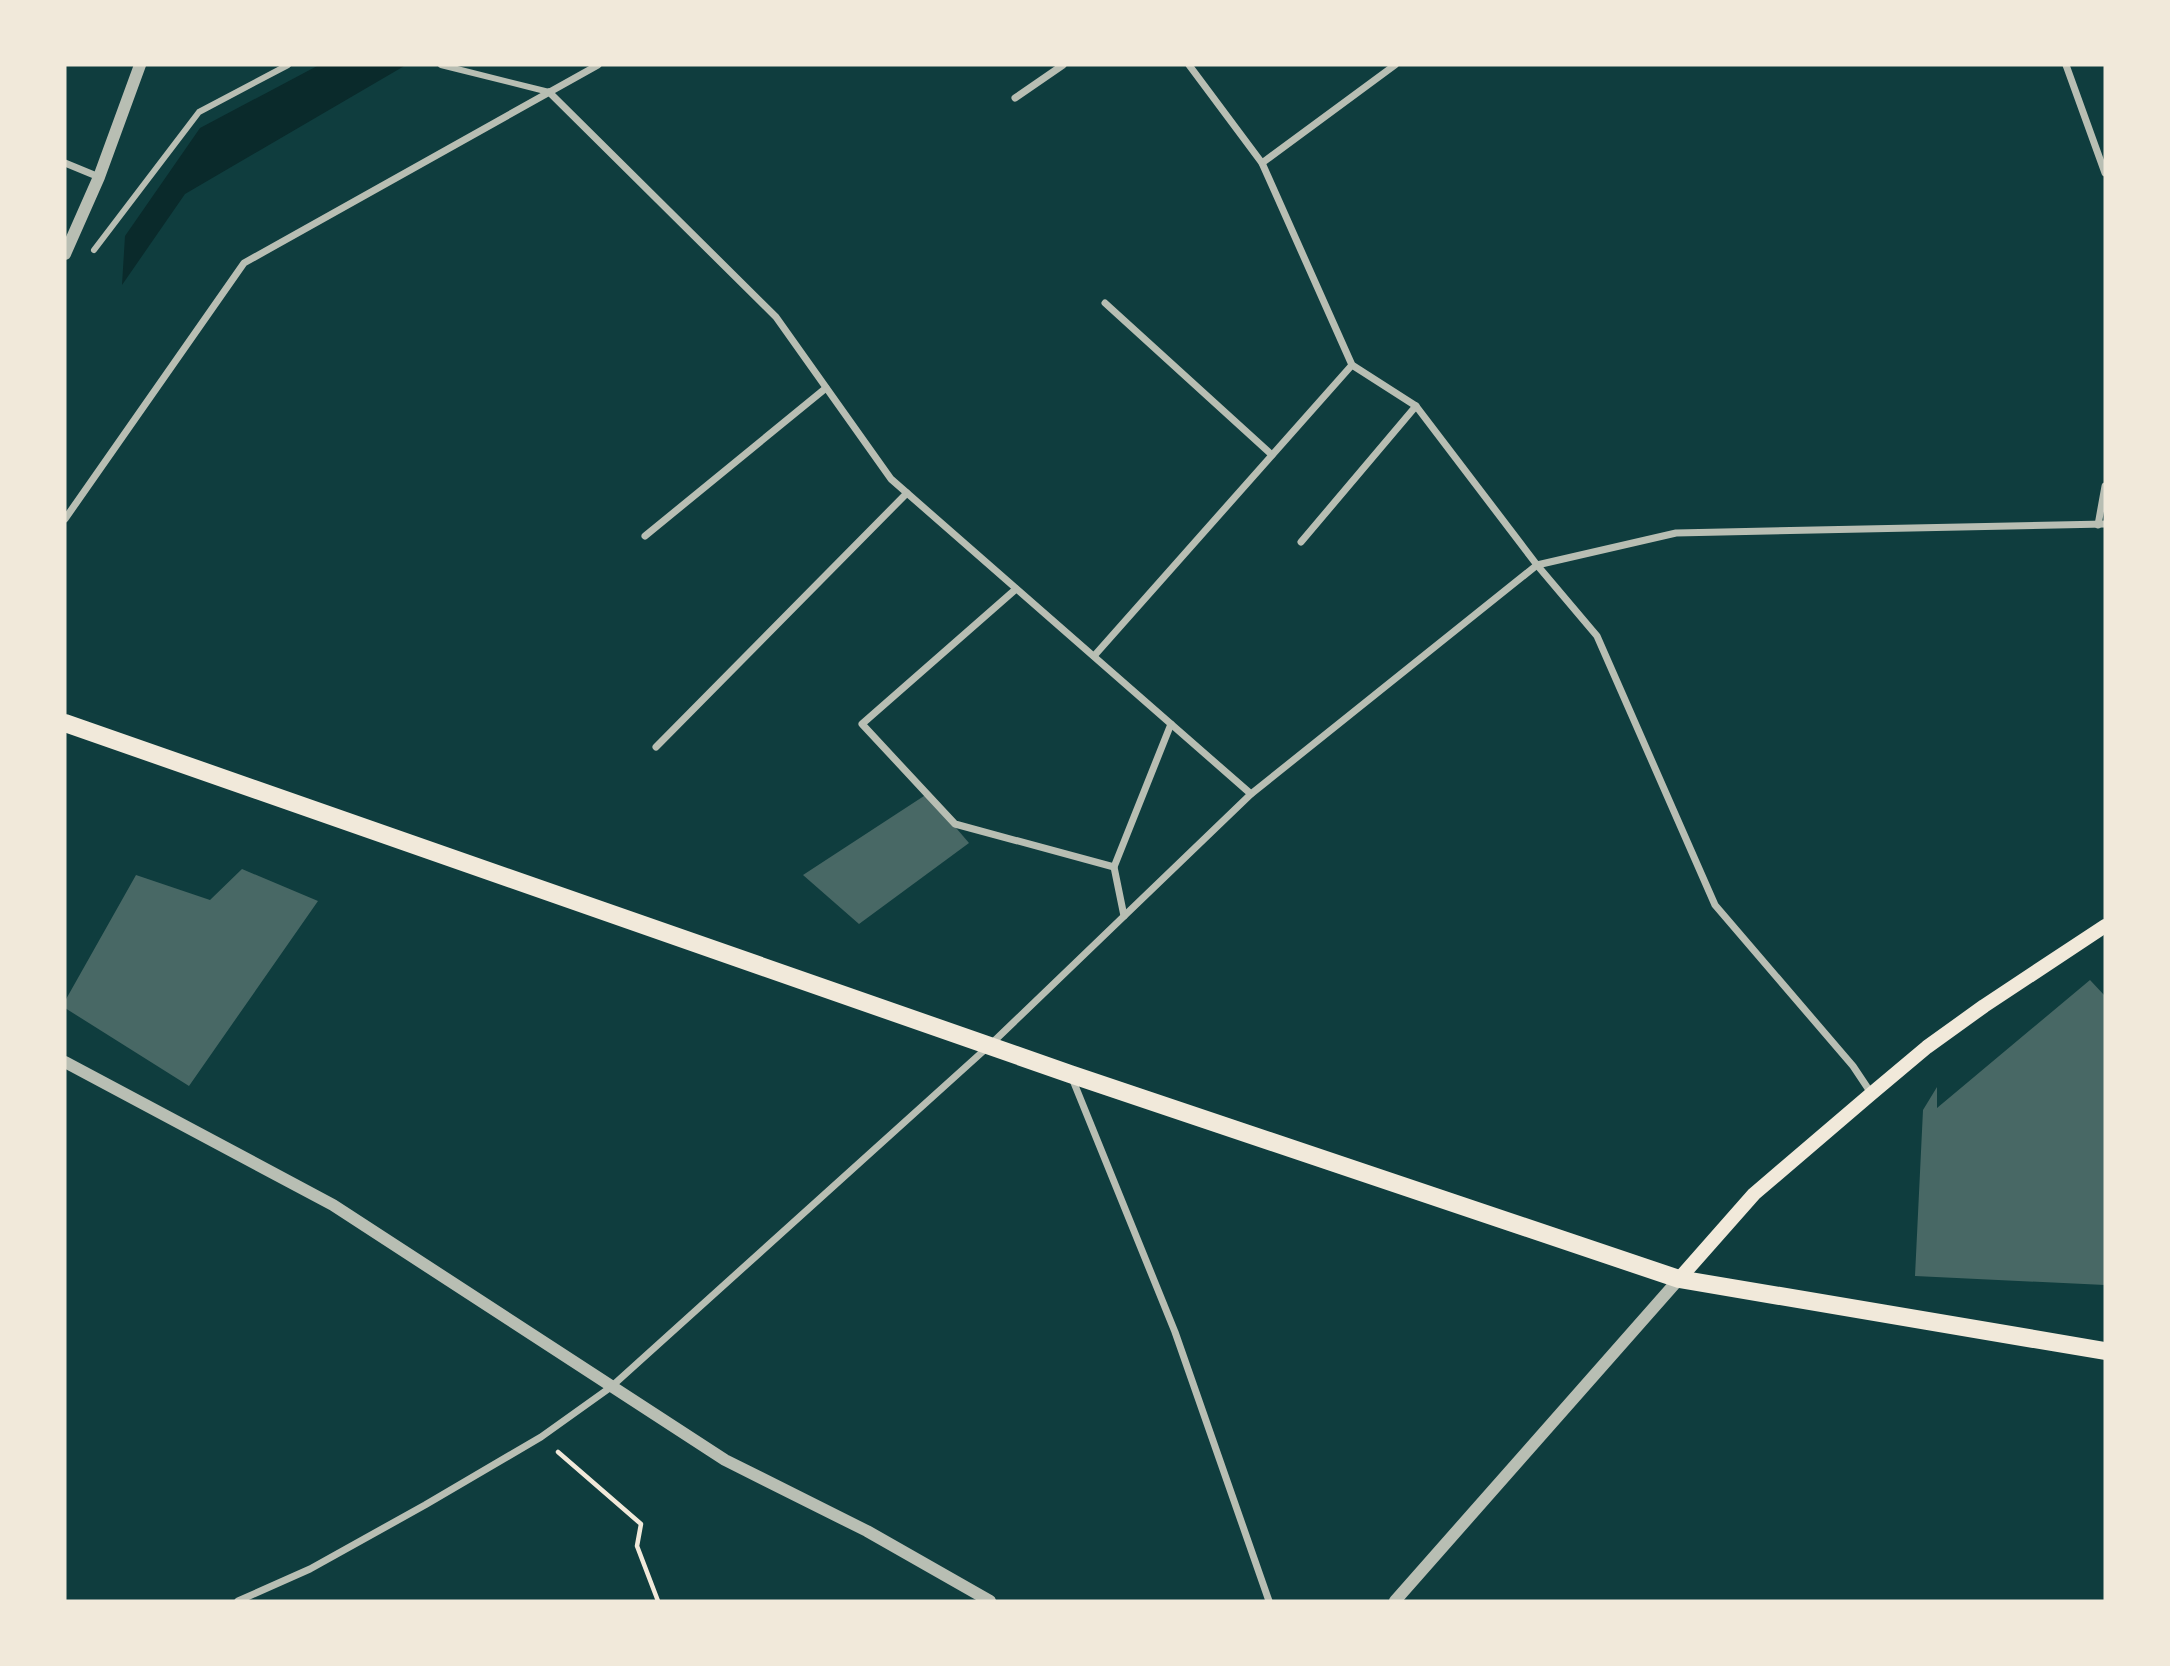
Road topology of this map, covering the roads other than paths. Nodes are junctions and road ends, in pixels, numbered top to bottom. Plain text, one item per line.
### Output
1 (141, 65) edge
2 (288, 65) edge
3 (441, 65) edge
4 (598, 65) edge
5 (1063, 65) edge
6 (1189, 65) edge
7 (1395, 65) edge
8 (2066, 65) edge
9 (549, 92) junction
10 (1015, 98) dead end
11 (65, 163) edge
12 (1262, 163) junction
13 (2105, 173) edge
14 (99, 177) junction
15 (94, 250) dead end
16 (65, 254) edge
17 (1105, 303) dead end
18 (1352, 365) junction
19 (826, 388) junction
20 (1416, 406) junction
21 (1272, 455) junction
22 (2105, 486) edge
23 (907, 493) junction
24 (65, 519) edge
25 (2102, 524) edge
26 (645, 536) dead end
27 (1301, 542) dead end
28 (1537, 565) junction
29 (1016, 589) junction
30 (1094, 656) junction
31 (65, 723) edge
32 (1171, 724) junction
33 (656, 747) dead end
34 (1251, 794) junction
35 (1114, 867) junction
36 (1124, 916) junction
37 (2105, 926) edge
38 (990, 1045) junction
39 (65, 1062) edge
40 (1070, 1074) junction
41 (1871, 1094) junction
42 (1679, 1279) junction
43 (2105, 1351) edge
44 (611, 1387) junction
45 (238, 1601) edge
46 (990, 1601) edge
47 (1269, 1601) edge
48 (1395, 1601) edge

1 - 14 street
2 - 15 street
3 - 9 street
4 - 9 street
5 - 10 street
6 - 12 street
7 - 12 street
8 - 13 street
9 - 19 street
9 - 24 street
11 - 14 street
12 - 18 street
14 - 16 street
17 - 21 street
18 - 20 street
18 - 21 street
19 - 23 street
19 - 26 street
20 - 27 street
20 - 28 street
21 - 30 street
22 - 25 street
23 - 29 street
23 - 33 street
25 - 28 street
28 - 34 street
28 - 41 street
29 - 30 street
29 - 35 street
30 - 32 street
31 - 38 main road
32 - 34 street
32 - 35 street
34 - 36 street
35 - 36 street
36 - 38 street
37 - 41 main road
38 - 40 main road
38 - 44 street
39 - 44 street
40 - 42 main road
40 - 47 street
41 - 42 main road
42 - 43 main road
42 - 48 street
44 - 45 street
44 - 46 street

